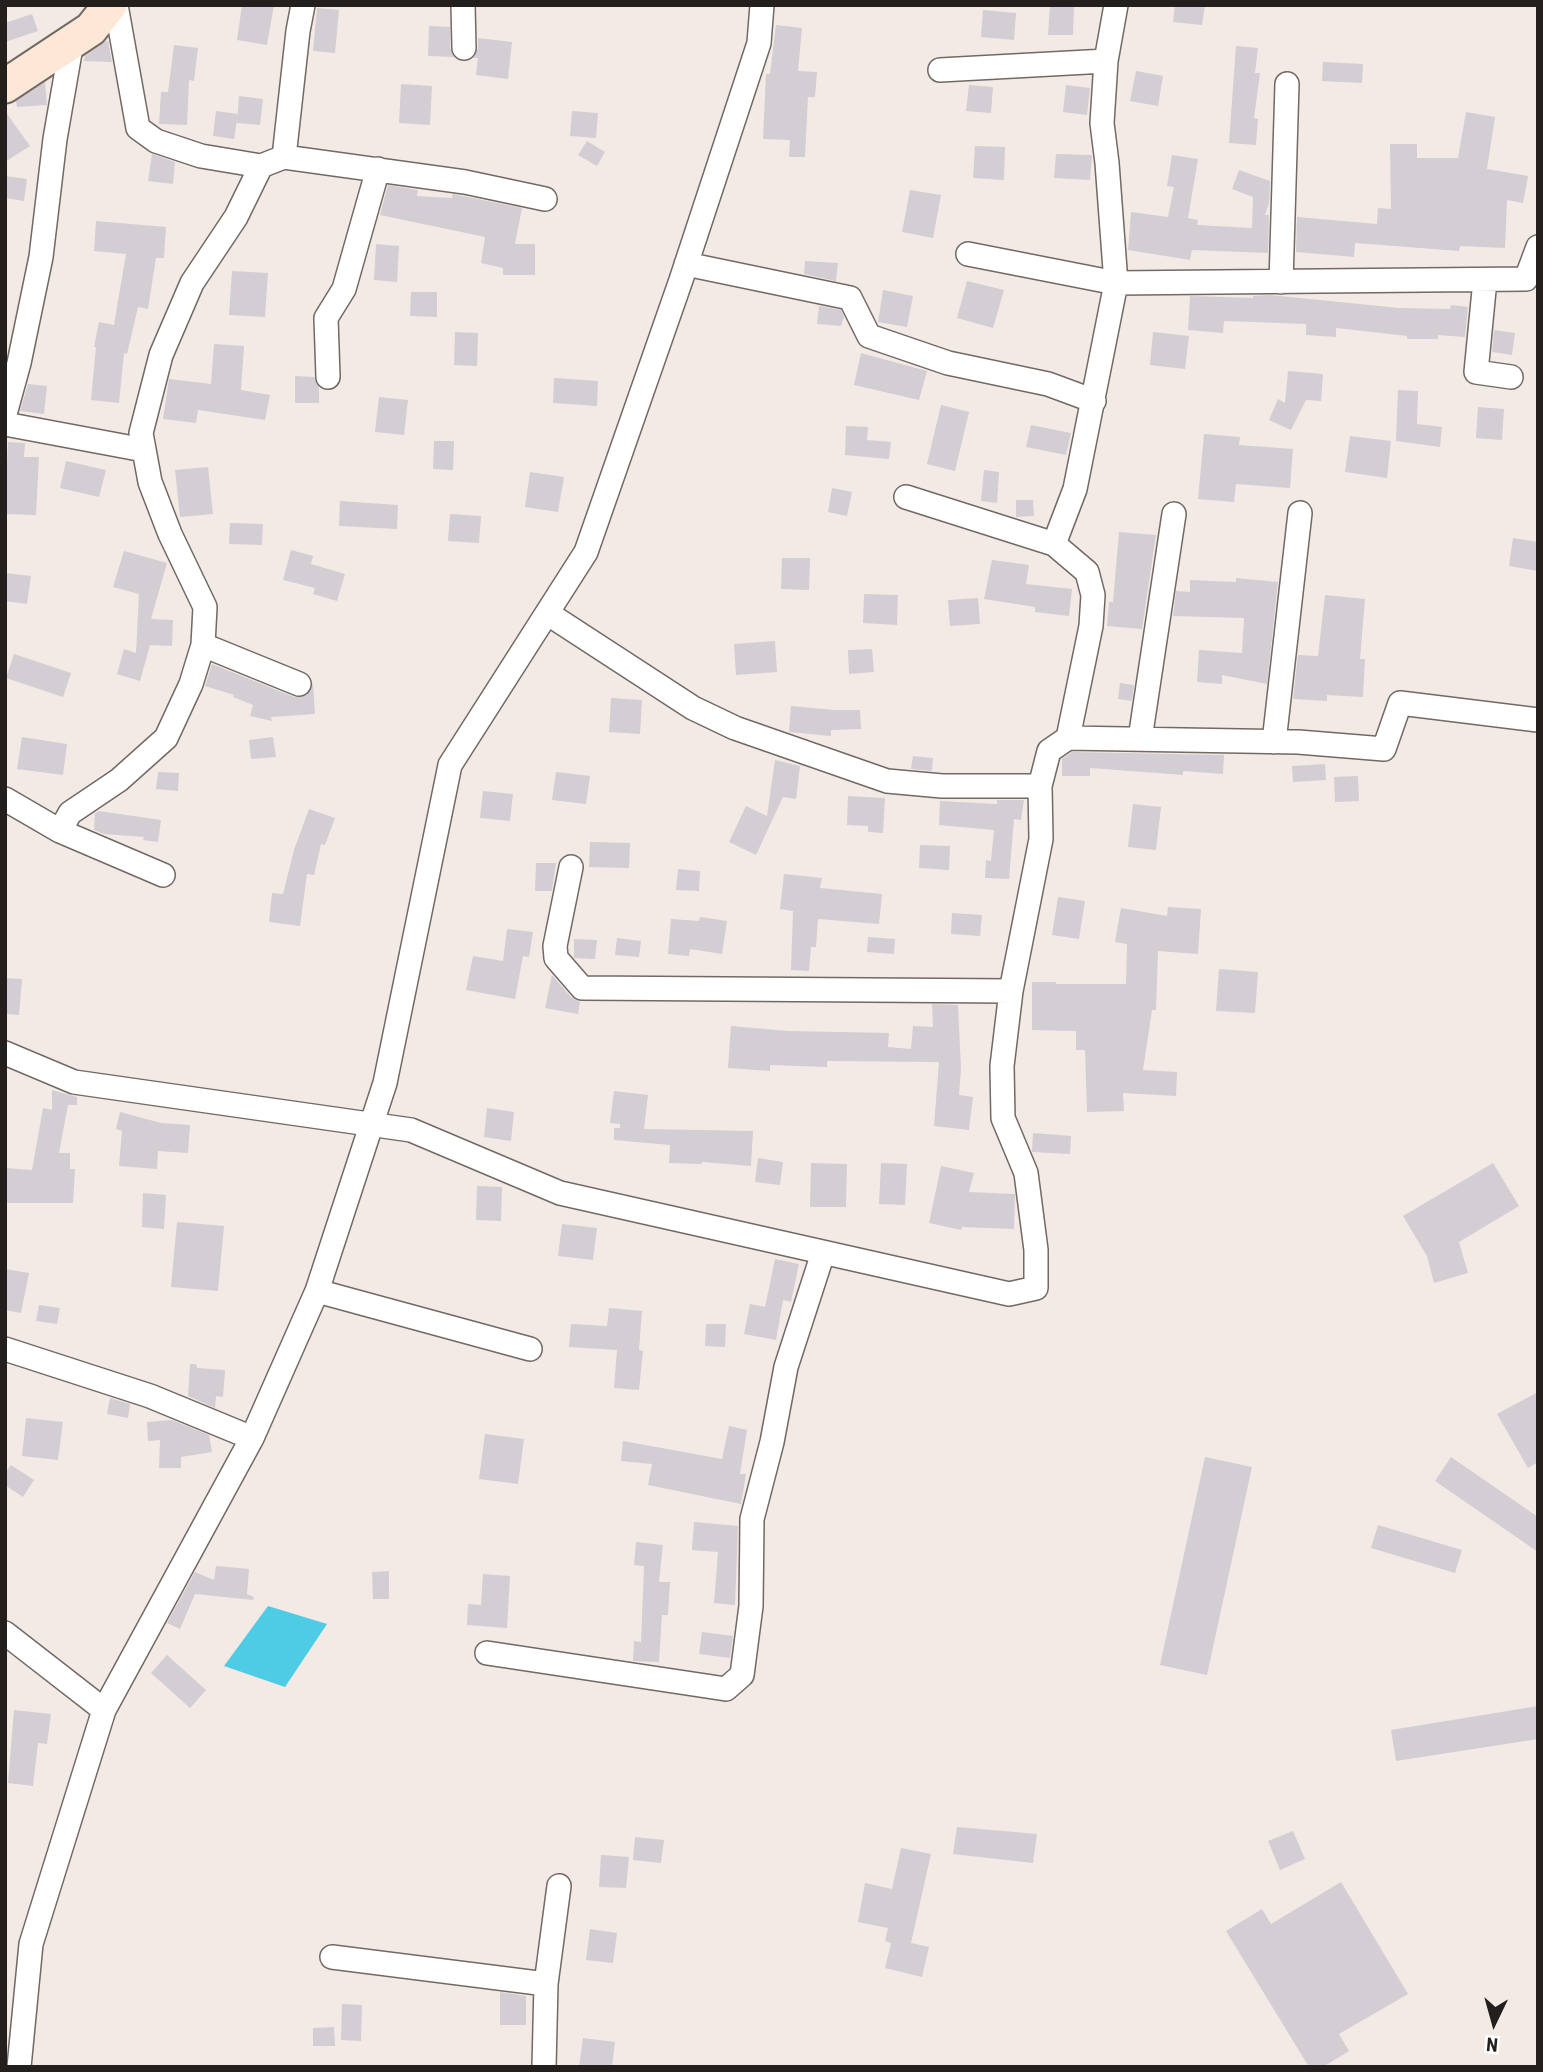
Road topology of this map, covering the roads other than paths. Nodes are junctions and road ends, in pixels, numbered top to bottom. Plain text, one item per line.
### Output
1 (110, 5) edge
2 (116, 5) edge
3 (303, 5) edge
4 (463, 5) edge
5 (762, 5) edge
6 (1116, 5) edge
7 (72, 41) junction
8 (464, 48) dead end
9 (1106, 61) junction
10 (940, 70) dead end
11 (1287, 84) dead end
12 (5, 86) edge
13 (284, 157) junction
14 (261, 166) junction
15 (378, 169) junction
16 (545, 199) dead end
17 (1538, 247) edge
18 (968, 254) dead end
19 (686, 264) junction
20 (1485, 280) junction
21 (1532, 280) edge
22 (1280, 282) junction
23 (1116, 283) junction
24 (328, 377) dead end
25 (1511, 377) dead end
26 (1094, 401) junction
27 (5, 414) edge
28 (5, 424) edge
29 (144, 450) junction
30 (906, 497) dead end
31 (1300, 513) dead end
32 (1174, 514) dead end
33 (1054, 544) junction
34 (547, 613) junction
35 (204, 645) junction
36 (299, 684) dead end
37 (1538, 719) edge
38 (1068, 738) junction
39 (1140, 739) junction
40 (1275, 742) junction
41 (1040, 786) junction
42 (5, 799) edge
43 (60, 831) junction
44 (571, 867) dead end
45 (163, 875) dead end
46 (1011, 991) junction
47 (5, 1053) edge
48 (372, 1125) junction
49 (823, 1252) junction
50 (317, 1291) junction
51 (5, 1349) edge
52 (530, 1349) dead end
53 (252, 1438) junction
54 (5, 1633) edge
55 (486, 1653) dead end
56 (104, 1710) junction
57 (559, 1886) dead end
58 (332, 1957) dead end
59 (546, 1984) junction
60 (19, 2067) edge
61 (544, 2067) edge

1 - 7 main road
2 - 14 street
3 - 13 street
4 - 8 street
5 - 19 street
6 - 9 street
7 - 12 main road
7 - 27 street
9 - 10 street
9 - 23 street
11 - 22 street
13 - 14 street
13 - 15 street
14 - 29 street
15 - 16 street
15 - 24 street
17 - 21 street
18 - 23 street
19 - 26 street
19 - 34 street
20 - 21 street
20 - 22 street
20 - 25 street
22 - 23 street
23 - 26 street
26 - 33 street
28 - 29 street
29 - 35 street
30 - 33 street
31 - 40 street
32 - 39 street
33 - 38 street
34 - 41 street
34 - 48 street
35 - 36 street
35 - 43 street
37 - 40 street
38 - 39 street
38 - 41 street
39 - 40 street
41 - 46 street
42 - 43 street
43 - 45 street
44 - 46 street
46 - 49 street
47 - 48 street
48 - 49 street
48 - 50 street
49 - 55 street
50 - 52 street
50 - 53 street
51 - 53 street
53 - 56 street
54 - 56 street
56 - 60 street
57 - 59 street
58 - 59 street
59 - 61 street

